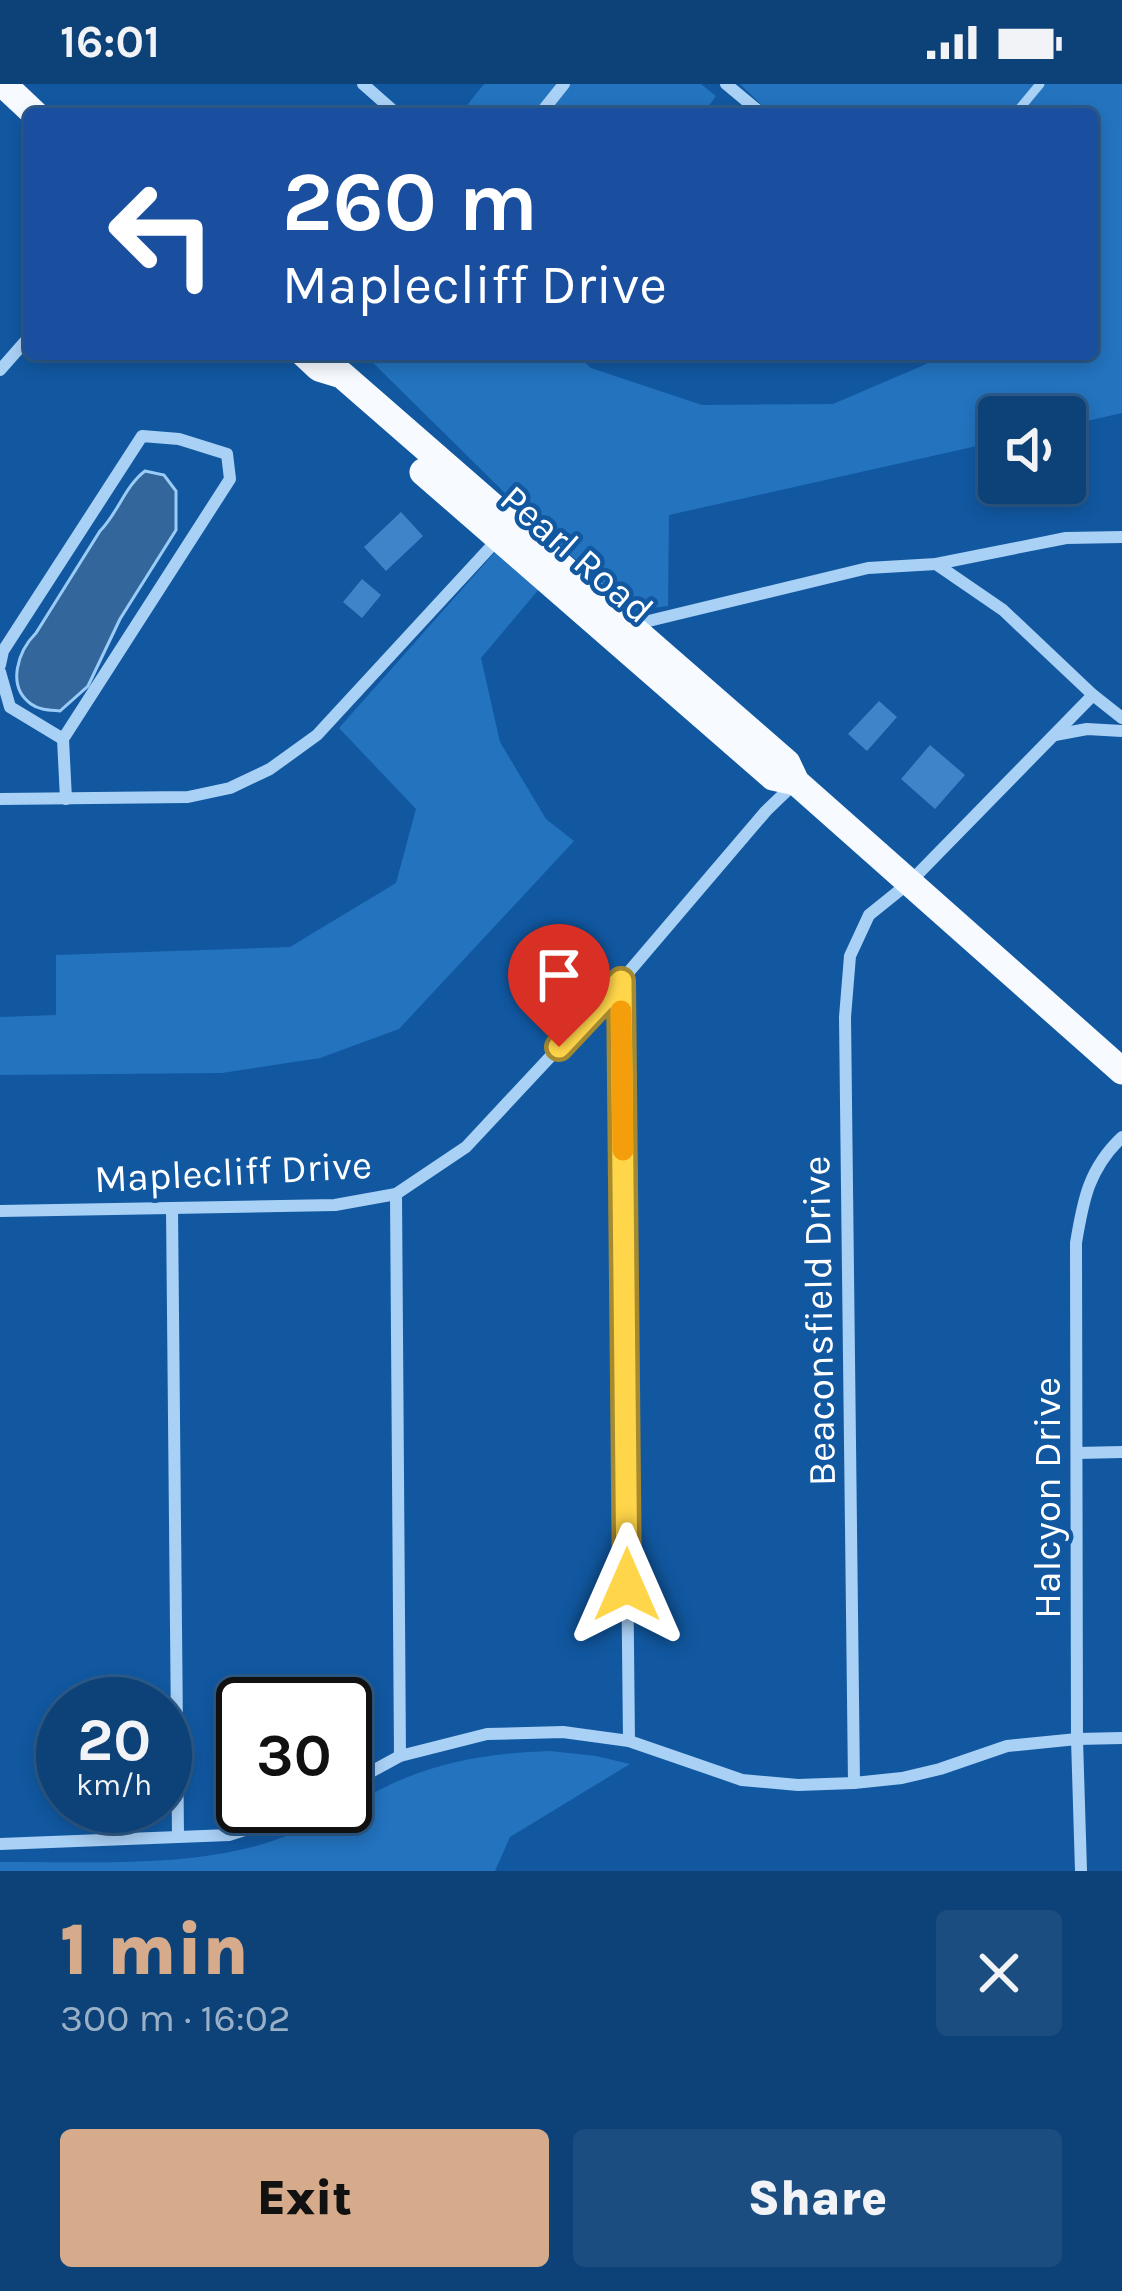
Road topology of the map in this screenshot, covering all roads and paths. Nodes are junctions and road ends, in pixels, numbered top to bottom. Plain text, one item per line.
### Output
1 (3, 84) edge
2 (362, 84) edge
3 (564, 84) edge
4 (726, 84) edge
5 (1040, 84) edge
6 (29, 108) edge
7 (390, 108) edge
8 (544, 108) edge
9 (755, 108) edge
10 (1020, 108) edge
11 (24, 343) edge
12 (319, 360) edge
13 (321, 360) edge
14 (0, 370) edge
15 (1122, 537) edge
16 (498, 538) junction
17 (936, 564) junction
18 (631, 625) junction
19 (0, 668) edge
20 (1093, 695) junction
21 (1122, 718) edge
22 (1122, 731) edge
23 (1054, 735) junction
24 (63, 739) junction
25 (796, 782) junction
26 (0, 799) edge
27 (66, 799) junction
28 (910, 882) junction
29 (621, 981) junction
30 (1122, 1071) edge
31 (1122, 1137) edge
32 (396, 1194) junction
33 (172, 1208) junction
34 (0, 1211) edge
35 (1122, 1452) edge
36 (1077, 1453) junction
37 (1122, 1738) edge
38 (1077, 1739) junction
39 (629, 1742) junction
40 (400, 1756) junction
41 (372, 1771) edge
42 (854, 1784) junction
43 (235, 1833) edge
44 (178, 1836) junction
45 (0, 1844) edge
46 (1081, 1871) edge

1 - 6 main road
2 - 7 street
3 - 8 street
4 - 9 street
5 - 10 lane
11 - 14 street
12 - 16 main road, Pearl Road
13 - 18 main road, Pearl Road
15 - 17 street
16 - 25 main road, Pearl Road
16 - 27 street
17 - 18 street
17 - 20 street
18 - 25 main road, Pearl Road
19 - 24 street
19 - 24 street
20 - 21 street
20 - 23 street, Beaconsfield Drive
22 - 23 street
23 - 28 street, Beaconsfield Drive
24 - 27 street
25 - 28 main road, Pearl Road
25 - 29 street, Maplecliff Drive
26 - 27 street
28 - 30 main road, Pearl Road
28 - 42 street, Beaconsfield Drive
29 - 32 street, Maplecliff Drive
29 - 39 street
31 - 36 street, Halcyon Drive
32 - 33 street, Maplecliff Drive
32 - 40 street
33 - 34 street, Maplecliff Drive
33 - 44 street
35 - 36 street
36 - 38 street, Halcyon Drive
37 - 38 street
38 - 42 street
38 - 46 street, Halcyon Drive
39 - 40 street
39 - 42 street
40 - 41 street
43 - 44 street
44 - 45 street

